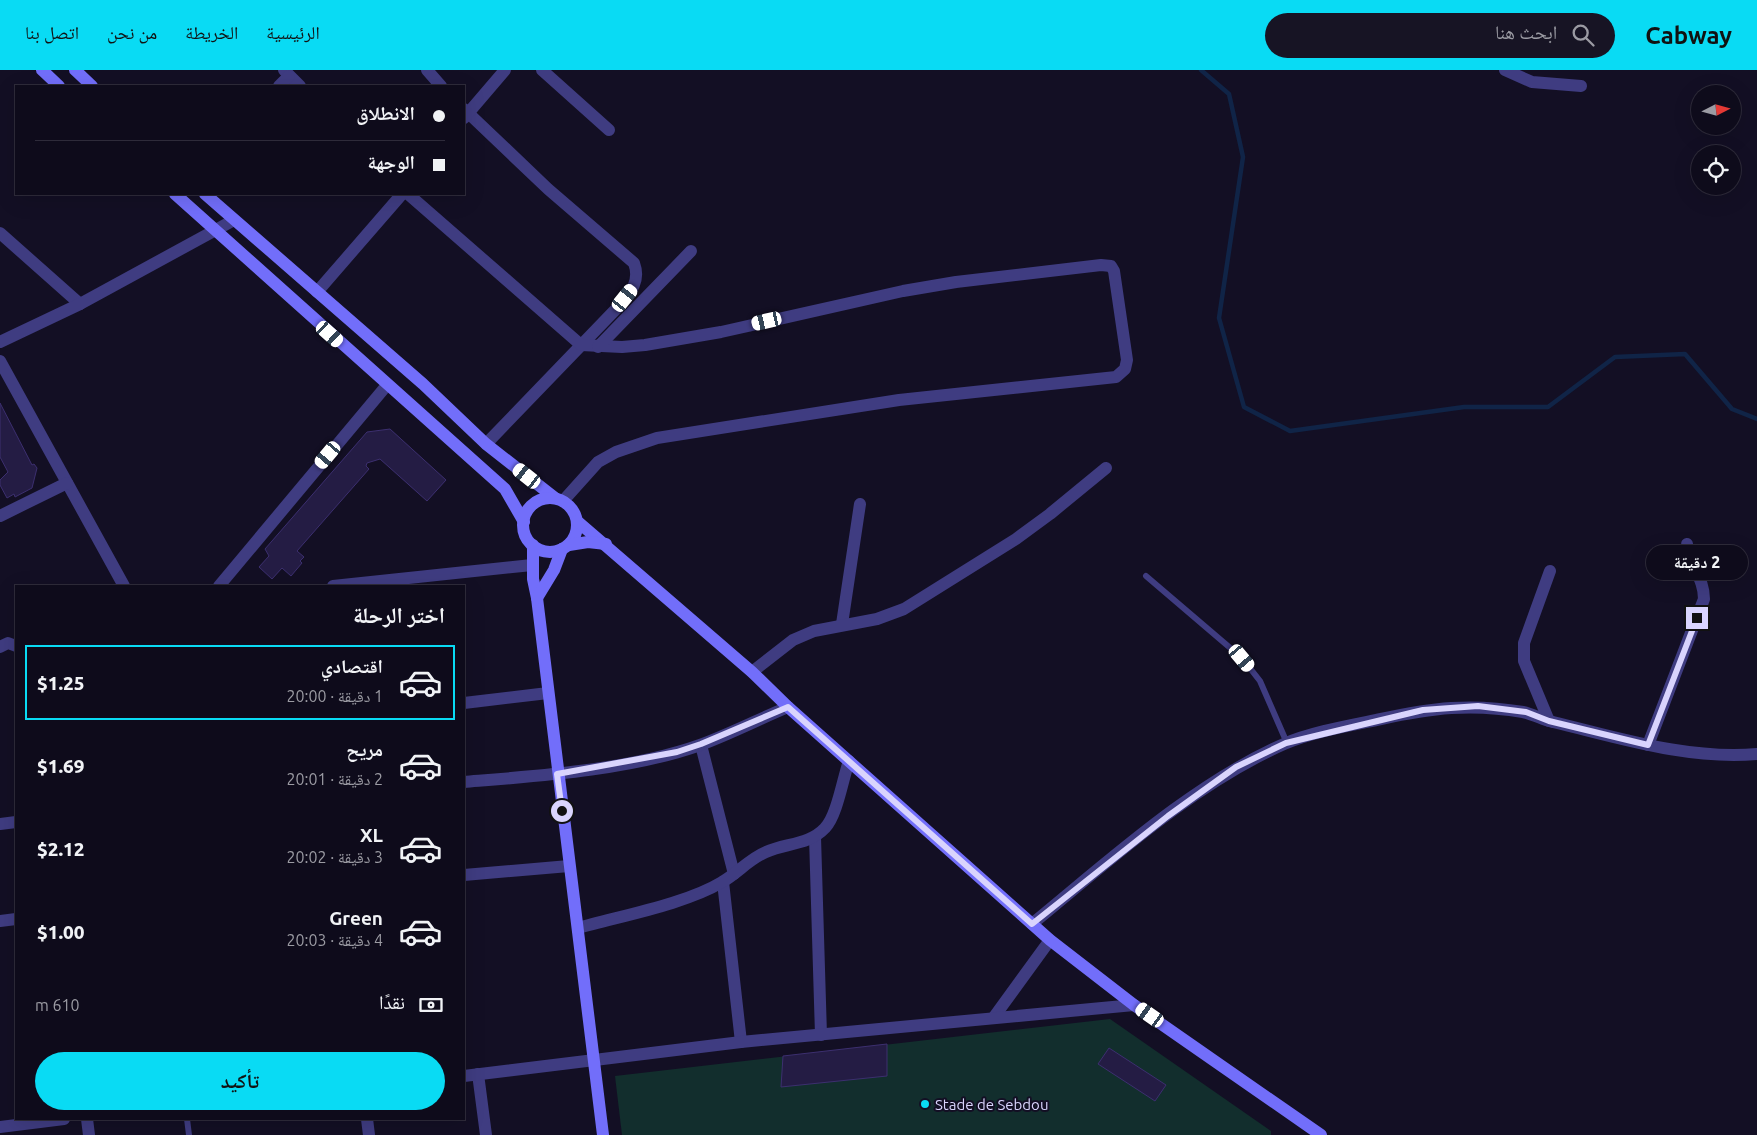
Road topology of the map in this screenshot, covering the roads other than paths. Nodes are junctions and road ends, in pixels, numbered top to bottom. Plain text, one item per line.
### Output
1 (42, 70) edge
2 (75, 70) edge
3 (427, 70) edge
4 (505, 70) edge
5 (542, 70) edge
6 (1505, 70) edge
7 (287, 73) edge
8 (58, 85) edge
9 (91, 85) edge
10 (280, 85) edge
11 (299, 85) edge
12 (440, 85) edge
13 (1581, 86) dead end
14 (465, 113) edge
15 (610, 130) dead end
16 (176, 195) edge
17 (206, 195) edge
18 (401, 195) edge
19 (409, 195) edge
20 (234, 220) junction
21 (215, 230) junction
22 (0, 233) edge
23 (691, 251) dead end
24 (317, 292) junction
25 (80, 304) junction
26 (0, 342) edge
27 (581, 345) junction
28 (598, 346) junction
29 (0, 361) edge
30 (388, 386) junction
31 (486, 444) junction
32 (1106, 468) dead end
33 (67, 483) junction
34 (559, 500) junction
35 (860, 504) dead end
36 (0, 516) edge
37 (577, 521) junction
38 (524, 522) junction
39 (607, 544) junction
40 (1687, 544) dead end
41 (533, 545) junction
42 (565, 547) junction
43 (532, 565) junction
44 (1550, 571) dead end
45 (1146, 576) dead end
46 (415, 582) edge
47 (123, 585) edge
48 (220, 585) edge
49 (354, 585) edge
50 (538, 598) junction
51 (842, 624) junction
52 (15, 646) edge
53 (0, 647) edge
54 (752, 672) junction
55 (548, 693) junction
56 (465, 703) edge
57 (788, 707) junction
58 (1549, 721) junction
59 (1286, 743) junction
60 (701, 744) junction
61 (1648, 745) junction
62 (1757, 754) edge
63 (849, 761) junction
64 (557, 774) junction
65 (465, 782) edge
66 (15, 822) edge
67 (0, 824) edge
68 (815, 837) junction
69 (569, 866) junction
70 (734, 874) junction
71 (465, 875) edge
72 (723, 882) junction
73 (15, 919) edge
74 (0, 921) edge
75 (1032, 924) junction
76 (578, 928) junction
77 (1050, 940) junction
78 (1134, 1005) junction
79 (994, 1017) junction
80 (821, 1035) junction
81 (741, 1042) junction
82 (594, 1061) junction
83 (478, 1074) junction
84 (465, 1076) edge
85 (56, 1120) edge
86 (87, 1120) edge
87 (187, 1120) edge
88 (367, 1120) edge
89 (0, 1127) edge
90 (1317, 1134) edge
91 (89, 1135) edge
92 (189, 1135) edge
93 (368, 1135) edge
94 (486, 1135) edge
95 (603, 1135) edge

1 - 8 main road
2 - 9 main road
3 - 12 street
4 - 14 street
5 - 15 street
6 - 13 street
7 - 10 street
7 - 11 street
14 - 27 street
16 - 21 main road
17 - 20 main road
18 - 24 street
19 - 27 street
20 - 21 street
20 - 24 main road
21 - 25 street
21 - 30 main road
22 - 25 street
23 - 28 street
24 - 31 main road
25 - 26 street
27 - 28 street
27 - 31 street
28 - 34 street
29 - 33 street
30 - 38 main road
30 - 48 street
31 - 34 main road
32 - 51 street
33 - 36 street
33 - 47 street
34 - 37 main road
34 - 38 main road
35 - 51 street
37 - 39 main road
37 - 42 main road
38 - 41 main road
39 - 42 main road
39 - 54 main road
40 - 61 street
41 - 42 main road
41 - 43 main road
42 - 50 main road
43 - 46 street
43 - 50 main road
44 - 58 street
45 - 59 lane
46 - 49 street
50 - 55 main road
51 - 54 street
52 - 53 street
54 - 57 main road
55 - 56 street
55 - 64 main road
57 - 60 street
57 - 63 main road
58 - 59 street
58 - 61 street
59 - 75 street
60 - 64 street
60 - 70 street
61 - 62 street
63 - 68 street
63 - 75 main road
64 - 65 street
64 - 69 main road
66 - 67 street
68 - 70 street
68 - 80 street
69 - 71 street
69 - 76 main road
70 - 72 street
72 - 76 street
72 - 81 street
73 - 74 street
75 - 77 main road
76 - 82 main road
77 - 78 main road
77 - 79 street
78 - 79 street
78 - 90 main road
79 - 80 street
80 - 81 street
81 - 82 street
82 - 83 street
82 - 95 main road
83 - 84 street
83 - 94 street
85 - 89 street
86 - 91 street
87 - 92 lane
88 - 93 street

